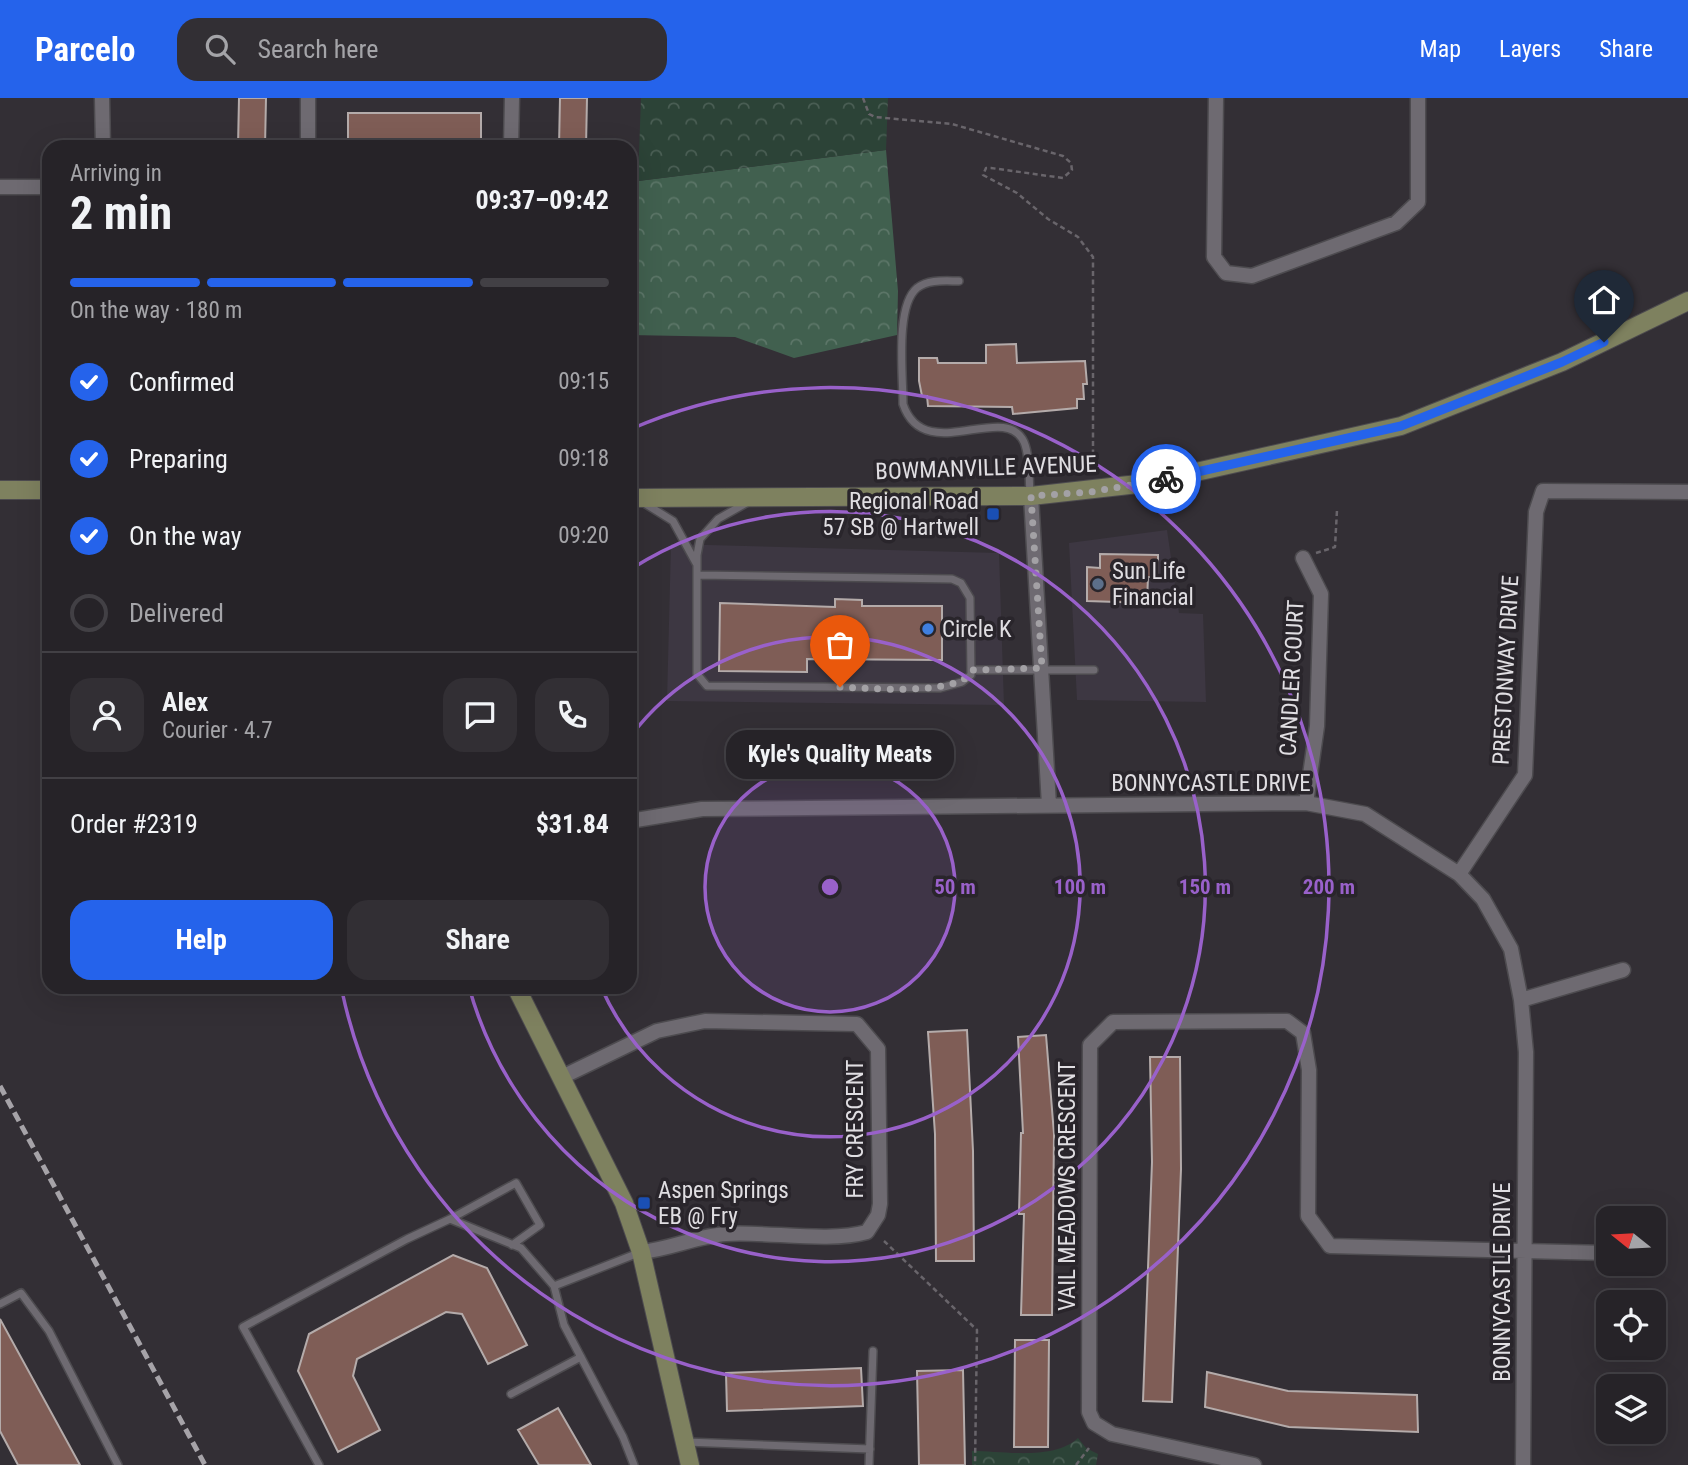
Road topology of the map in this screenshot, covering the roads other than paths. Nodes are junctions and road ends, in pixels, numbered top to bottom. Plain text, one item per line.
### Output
1 (102, 98) edge
2 (308, 98) edge
3 (512, 98) edge
4 (1216, 98) edge
5 (1418, 98) edge
6 (103, 140) edge
7 (308, 140) edge
8 (511, 140) edge
9 (0, 187) edge
10 (42, 187) edge
11 (959, 281) dead end
12 (1688, 301) edge
13 (0, 490) edge
14 (42, 490) edge
15 (1688, 492) edge
16 (1031, 496) junction
17 (758, 497) junction
18 (637, 498) edge
19 (637, 501) edge
20 (1303, 558) road end
21 (698, 571) junction
22 (1042, 668) junction
23 (973, 670) junction
24 (1094, 670) dead end
25 (1306, 803) junction
26 (1049, 805) junction
27 (637, 820) edge
28 (1459, 874) junction
29 (1623, 970) dead end
30 (520, 994) edge
31 (1521, 1000) junction
32 (562, 1077) junction
33 (450, 1219) junction
34 (512, 1245) junction
35 (1526, 1248) junction
36 (641, 1252) junction
37 (1596, 1252) edge
38 (554, 1286) junction
39 (0, 1304) edge
40 (873, 1351) dead end
41 (581, 1357) junction
42 (511, 1394) dead end
43 (685, 1443) junction
44 (870, 1449) junction
45 (118, 1465) edge
46 (319, 1465) edge
47 (635, 1465) edge
48 (690, 1465) edge
49 (869, 1465) edge
50 (1254, 1465) edge
51 (1523, 1465) edge

1 - 6 street
2 - 7 street
3 - 8 street
4 - 5 street
9 - 10 street
11 - 16 lane
12 - 16 main road, BOWMANVILLE AVENUE
13 - 14 main road
15 - 28 street, PRESTONWAY DRIVE
16 - 17 main road, BOWMANVILLE AVENUE
16 - 22 street
17 - 18 main road, BOWMANVILLE AVENUE
17 - 21 lane
19 - 21 lane
20 - 25 street, CANDLER COURT
21 - 23 lane
21 - 23 lane
22 - 23 lane
22 - 24 lane
22 - 26 street
25 - 26 street, BONNYCASTLE DRIVE
25 - 28 street, BONNYCASTLE DRIVE
26 - 27 street, BONNYCASTLE DRIVE
28 - 31 street, BONNYCASTLE DRIVE
29 - 31 street
30 - 32 main road
31 - 35 street, BONNYCASTLE DRIVE
32 - 36 main road
32 - 36 street, FRY CRESCENT
33 - 34 lane
33 - 34 lane
33 - 46 lane
34 - 38 lane
35 - 37 street
35 - 50 street, VAIL MEADOWS CRESCENT
35 - 51 street, BONNYCASTLE DRIVE
36 - 38 lane
36 - 43 main road
38 - 41 lane
39 - 45 lane
40 - 44 lane
41 - 42 lane
41 - 47 lane
43 - 44 lane
43 - 48 main road
44 - 49 lane

